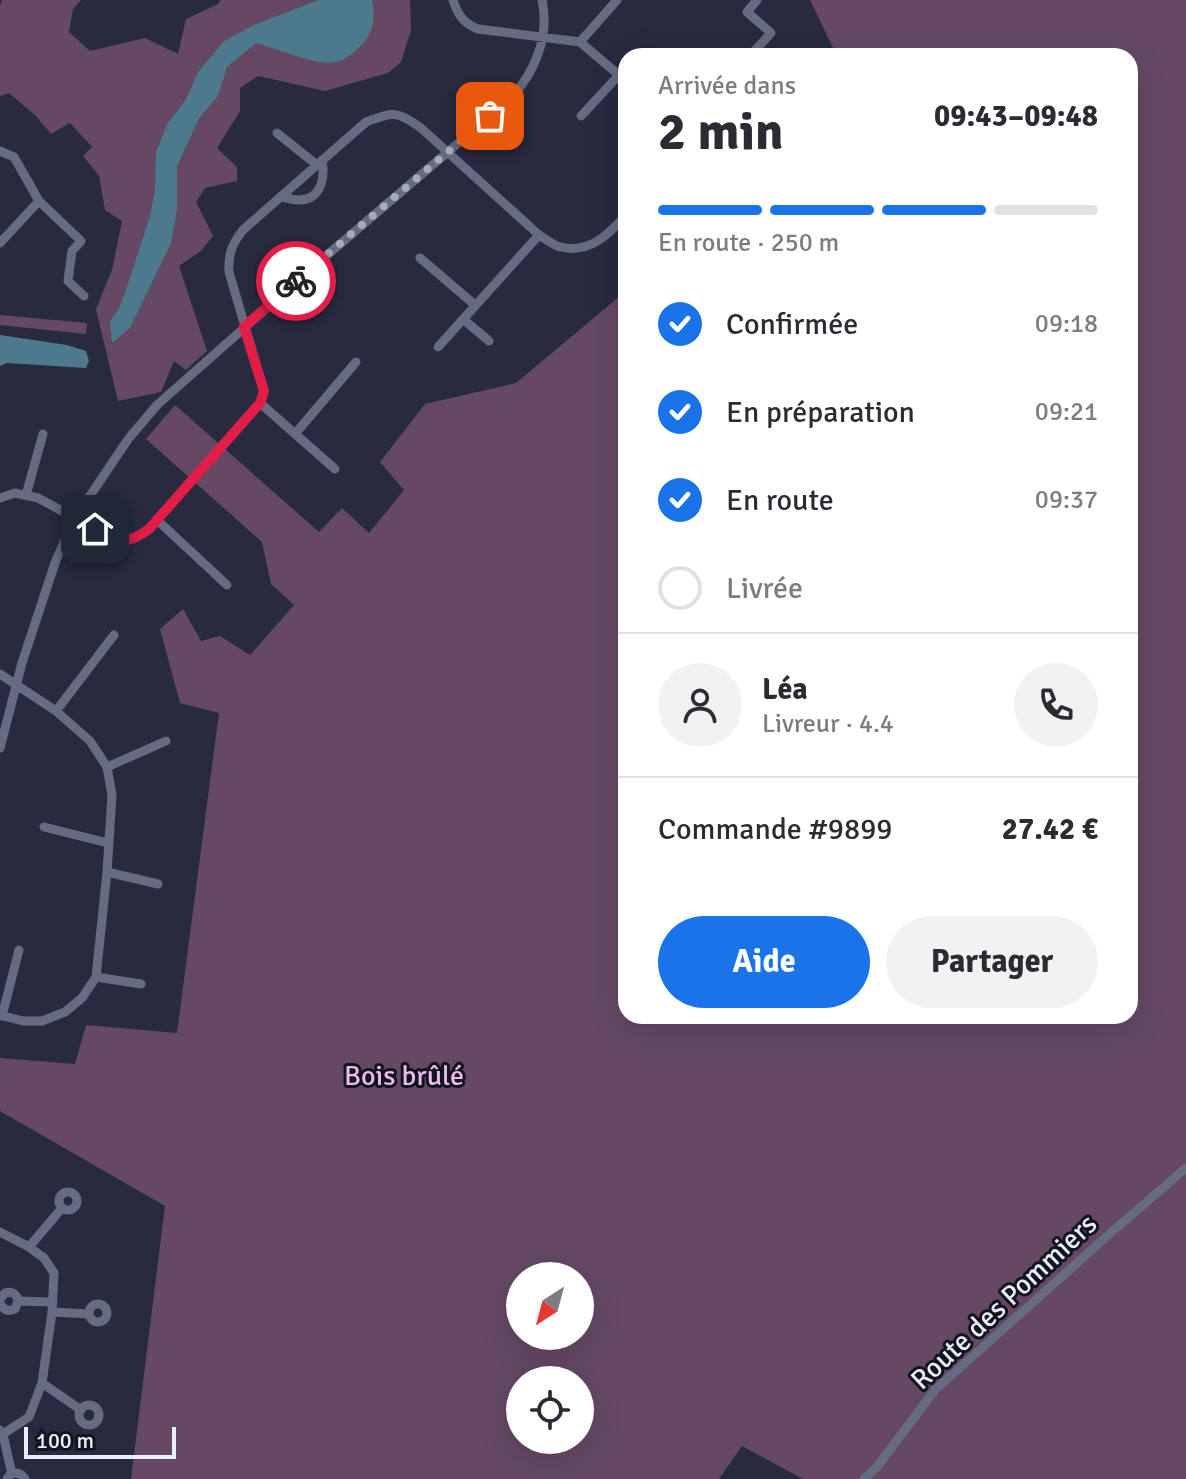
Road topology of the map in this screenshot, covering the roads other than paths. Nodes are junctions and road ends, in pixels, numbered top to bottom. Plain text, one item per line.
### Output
1 (453, 0) edge
2 (542, 0) edge
3 (617, 0) edge
4 (757, 0) edge
5 (542, 39) junction
6 (580, 42) junction
7 (757, 48) edge
8 (618, 75) edge
9 (618, 82) edge
10 (581, 116) dead end
11 (277, 133) dead end
12 (0, 151) edge
13 (448, 152) junction
14 (319, 163) junction
15 (281, 196) junction
16 (39, 201) junction
17 (618, 223) edge
18 (539, 235) junction
19 (0, 243) edge
20 (420, 258) dead end
21 (84, 296) dead end
22 (475, 305) junction
23 (463, 319) junction
24 (244, 327) junction
25 (489, 341) dead end
26 (438, 347) dead end
27 (356, 362) dead end
28 (260, 403) junction
29 (43, 434) dead end
30 (295, 434) junction
31 (335, 469) dead end
32 (26, 495) junction
33 (0, 498) edge
34 (75, 518) junction
35 (157, 520) junction
36 (227, 585) dead end
37 (114, 635) dead end
38 (0, 674) edge
39 (16, 686) junction
40 (56, 711) junction
41 (166, 741) dead end
42 (0, 748) edge
43 (107, 767) junction
44 (44, 827) dead end
45 (108, 843) junction
46 (107, 872) junction
47 (158, 884) dead end
48 (19, 950) dead end
49 (96, 977) junction
50 (141, 984) dead end
51 (1, 1016) edge
52 (1186, 1168) edge
53 (62, 1208) dead end
54 (0, 1232) edge
55 (29, 1247) junction
56 (0, 1301) edge
57 (52, 1307) junction
58 (89, 1314) dead end
59 (42, 1383) junction
60 (81, 1410) dead end
61 (1, 1434) edge
62 (9, 1476) edge
63 (25, 1479) edge
64 (864, 1479) edge

1 - 5 street
2 - 5 street
3 - 6 street
4 - 7 street
5 - 6 street
5 - 13 street
6 - 8 street
9 - 10 street
11 - 14 street
12 - 16 street
13 - 14 street
13 - 18 street
13 - 24 street
14 - 15 street
14 - 15 street
15 - 24 street
16 - 19 street
16 - 21 street
17 - 18 street
18 - 22 street
20 - 22 street
22 - 23 street
23 - 25 street
23 - 26 street
24 - 28 street
24 - 34 street
27 - 30 street
28 - 30 street
28 - 35 street
29 - 32 street
30 - 31 street
32 - 33 street
32 - 34 street
34 - 35 street
34 - 39 street
35 - 36 street
37 - 40 street
38 - 39 street
39 - 40 street
39 - 42 street
40 - 43 street
41 - 43 street
43 - 45 street
44 - 45 street
45 - 46 street
46 - 47 street
46 - 49 street
48 - 51 street
49 - 50 street
49 - 51 street
52 - 64 street, Route des Pommiers
53 - 55 street
54 - 55 street
55 - 57 street
56 - 57 street
57 - 58 street
57 - 59 street
59 - 60 street
59 - 61 street
61 - 62 street
62 - 63 street

